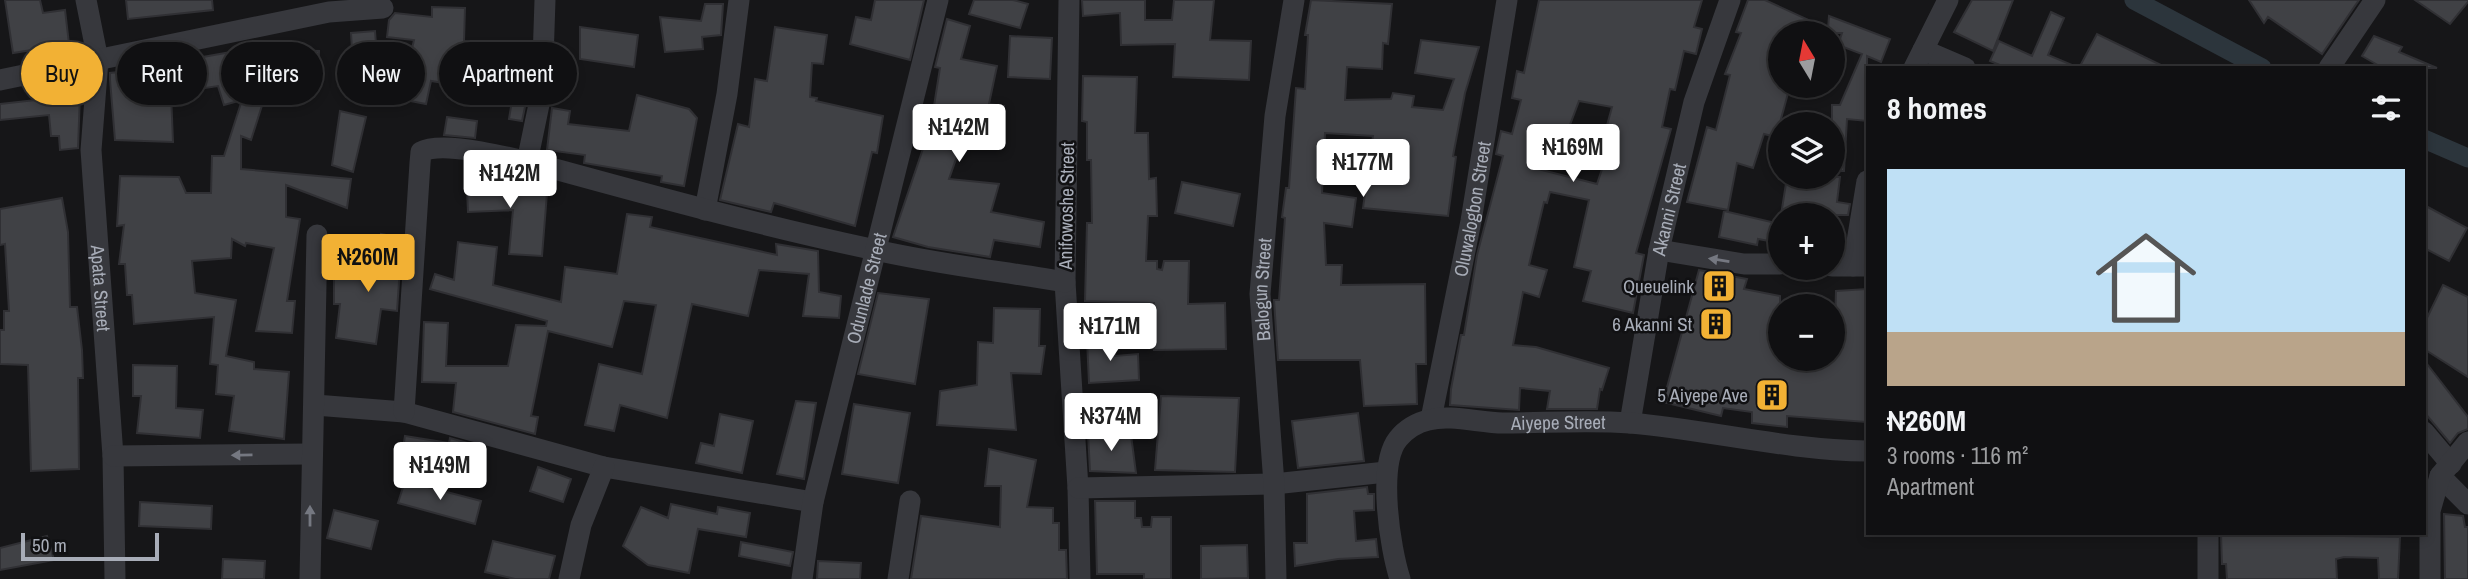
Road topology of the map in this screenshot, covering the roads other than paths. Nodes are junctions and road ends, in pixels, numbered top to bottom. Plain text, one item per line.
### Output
1 (86, 0) edge
2 (545, 0) edge
3 (739, 0) edge
4 (938, 0) edge
5 (1069, 0) edge
6 (1294, 0) edge
7 (1507, 0) edge
8 (1730, 0) edge
9 (1948, 0) edge
10 (2375, 0) edge
11 (329, 6) edge
12 (383, 8) dead end
13 (94, 42) edge
14 (103, 59) edge
15 (1919, 59) edge
16 (2333, 63) edge
17 (1955, 66) edge
18 (21, 76) edge
19 (0, 80) edge
20 (94, 105) edge
21 (527, 162) junction
22 (1866, 186) edge
23 (705, 210) junction
24 (317, 235) dead end
25 (873, 250) junction
26 (1659, 250) junction
27 (1768, 264) edge
28 (1851, 266) edge
29 (1065, 282) junction
30 (315, 405) junction
31 (404, 412) junction
32 (1431, 419) junction
33 (1630, 423) junction
34 (2426, 436) edge
35 (2468, 442) edge
36 (1866, 452) edge
37 (310, 454) junction
38 (113, 456) junction
39 (604, 467) junction
40 (2445, 470) junction
41 (1386, 472) junction
42 (1274, 484) junction
43 (1078, 488) junction
44 (910, 501) dead end
45 (813, 502) junction
46 (2468, 504) edge
47 (2208, 535) edge
48 (109, 578) edge
49 (310, 579) edge
50 (569, 579) edge
51 (802, 579) edge
52 (898, 579) edge
53 (1080, 579) edge
54 (1276, 579) edge
55 (1400, 579) edge
56 (2208, 579) edge
57 (2430, 579) edge

1 - 13 street, Apata Street
2 - 21 street
3 - 23 street
4 - 25 street, Odunlade Street
5 - 29 street, Anifowoshe Street
6 - 42 street, Balogun Street
7 - 32 street, Oluwalogbon Street
8 - 26 street, Akanni Street
9 - 15 street
10 - 16 street
11 - 12 street
11 - 14 street
15 - 17 street
18 - 19 street
20 - 38 street, Apata Street
21 - 23 street
21 - 31 street
22 - 28 street
23 - 25 street
24 - 30 street
25 - 29 street
25 - 45 street, Odunlade Street
27 -> 26 street
26 - 33 street, Akanni Street
29 - 43 street, Anifowoshe Street
30 - 31 street
30 - 37 street
31 - 39 street
32 - 33 street, Aiyepe Street
32 - 41 street
33 - 36 street, Aiyepe Street
34 - 40 street
35 - 40 street
37 -> 38 street
49 -> 37 street
38 - 48 street, Apata Street
39 - 45 street
39 - 50 street
40 - 46 street
40 - 57 street
41 - 42 street
41 - 55 street
42 - 43 street
42 - 54 street, Balogun Street
43 - 53 street, Anifowoshe Street
44 - 52 street
45 - 51 street, Odunlade Street
47 - 56 street

